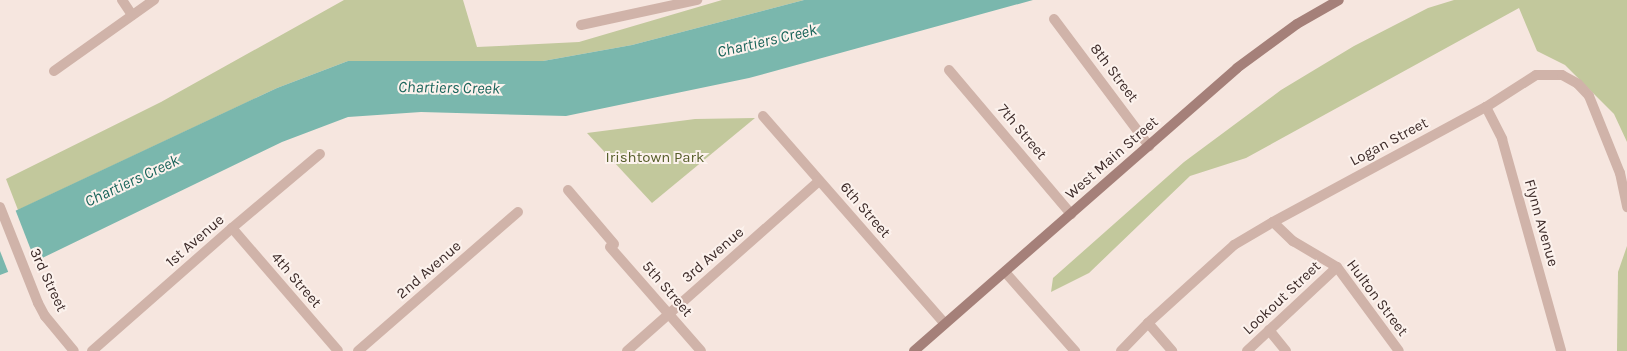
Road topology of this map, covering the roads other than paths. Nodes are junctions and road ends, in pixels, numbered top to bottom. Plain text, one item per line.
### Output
1 (122, 0) edge
2 (154, 0) edge
3 (697, 0) edge
4 (1339, 0) edge
5 (132, 15) junction
6 (1054, 18) dead end
7 (581, 26) dead end
8 (949, 70) dead end
9 (54, 71) dead end
10 (1486, 107) junction
11 (763, 116) dead end
12 (1149, 146) junction
13 (320, 154) dead end
14 (819, 181) junction
15 (568, 190) dead end
16 (1627, 207) edge
17 (2, 212) edge
18 (518, 212) dead end
19 (1071, 214) junction
20 (1273, 222) junction
21 (232, 228) junction
22 (1337, 267) junction
23 (1005, 272) junction
24 (668, 315) junction
25 (1148, 323) junction
26 (945, 324) junction
27 (1269, 330) junction
28 (74, 351) edge
29 (92, 351) edge
30 (338, 351) edge
31 (358, 351) edge
32 (627, 351) edge
33 (701, 351) edge
34 (914, 351) edge
35 (1075, 351) edge
36 (1121, 351) edge
37 (1172, 351) edge
38 (1247, 351) edge
39 (1286, 351) edge
40 (1399, 351) edge
41 (1561, 351) edge

1 - 5 street
2 - 5 street
3 - 7 street
4 - 12 main road, West Main Street
5 - 9 street
6 - 12 street, 8th Street
8 - 19 street, 7th Street
10 - 16 street, Logan Street
10 - 20 street, Logan Street
10 - 41 street, Flynn Avenue
11 - 14 street, 6th Street
12 - 19 main road, West Main Street
13 - 21 street, 1st Avenue
14 - 24 street, 3rd Avenue
14 - 26 street, 6th Street
15 - 24 street, 5th Street
17 - 28 street, 3rd Street
18 - 31 street, 2nd Avenue
19 - 23 main road, West Main Street
20 - 22 street, Hulton Street
20 - 25 street, Logan Street
21 - 29 street, 1st Avenue
21 - 30 street, 4th Street
22 - 27 street, Lookout Street
22 - 40 street, Hulton Street
23 - 26 main road, West Main Street
23 - 35 street
24 - 32 street, 3rd Avenue
24 - 33 street, 5th Street
25 - 36 street, Logan Street
25 - 37 street
26 - 34 main road, West Main Street
27 - 38 street, Lookout Street
27 - 39 street

